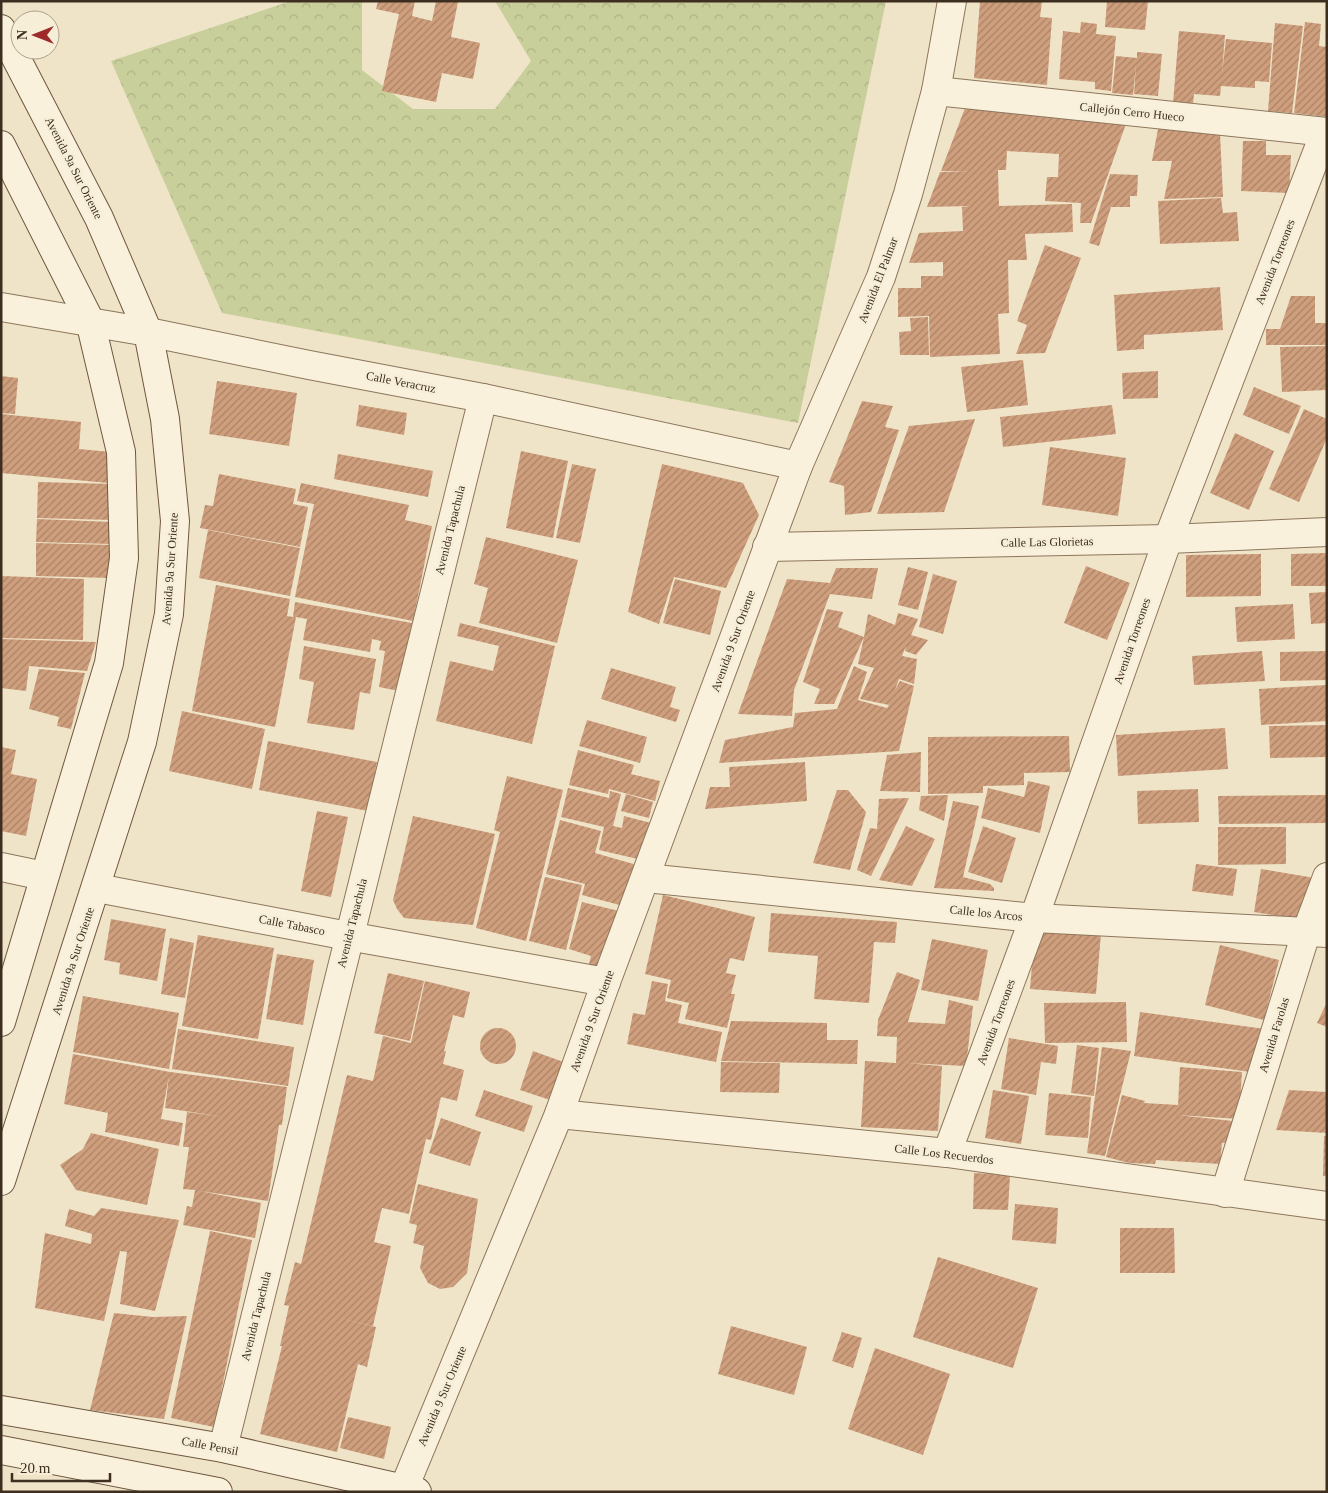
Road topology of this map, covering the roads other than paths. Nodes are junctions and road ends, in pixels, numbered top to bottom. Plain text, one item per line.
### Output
1 (952, 1) edge
2 (1, 28) edge
3 (936, 91) junction
4 (1326, 132) edge
5 (1, 145) edge
6 (1, 307) edge
7 (90, 321) junction
8 (148, 332) junction
9 (482, 398) junction
10 (798, 466) junction
11 (1327, 532) edge
12 (1168, 539) junction
13 (767, 547) junction
14 (1, 867) edge
15 (44, 876) junction
16 (1327, 877) edge
17 (646, 878) junction
18 (97, 888) junction
19 (1034, 918) junction
20 (1316, 933) edge
21 (348, 936) junction
22 (606, 982) junction
23 (1, 1022) edge
24 (559, 1114) junction
25 (947, 1153) junction
26 (1, 1181) edge
27 (1225, 1193) junction
28 (1327, 1206) edge
29 (1, 1410) edge
30 (223, 1448) junction
31 (1, 1450) edge
32 (407, 1491) edge
33 (218, 1492) edge

1 - 3 street, Avenida El Palmar
2 - 8 street, Avenida 9a Sur Oriente
3 - 4 street, Callejón Cerro Hueco
3 - 10 street, Avenida El Palmar
4 - 12 street, Avenida Torreones
5 - 7 street
6 - 7 street, Calle Veracruz
7 - 8 street, Calle Veracruz
7 - 15 street
8 - 9 street, Calle Veracruz
8 - 18 street, Avenida 9a Sur Oriente
9 - 10 street, Calle Veracruz
9 - 21 street, Avenida Tapachula
10 - 13 street, Avenida El Palmar
11 - 12 street, Calle Las Glorietas
12 - 13 street, Calle Las Glorietas
12 - 19 street, Avenida Torreones
13 - 17 street, Avenida 9 Sur Oriente
14 - 15 street
15 - 23 street
16 - 20 street, Avenida Farolas
17 - 19 street, Calle los Arcos
17 - 22 street, Avenida 9 Sur Oriente
18 - 21 street, Calle Tabasco
18 - 26 street, Avenida 9a Sur Oriente
19 - 20 street, Calle los Arcos
19 - 25 street, Avenida Torreones
20 - 27 street, Avenida Farolas
21 - 22 street, Calle Tabasco
21 - 30 street, Avenida Tapachula
22 - 24 street, Avenida 9 Sur Oriente
24 - 25 street, Calle Los Recuerdos
24 - 32 street, Avenida 9 Sur Oriente
25 - 27 street, Calle Los Recuerdos
27 - 28 street, Calle Los Recuerdos
29 - 30 street, Calle Pensil
30 - 32 street, Calle Pensil
31 - 33 street

